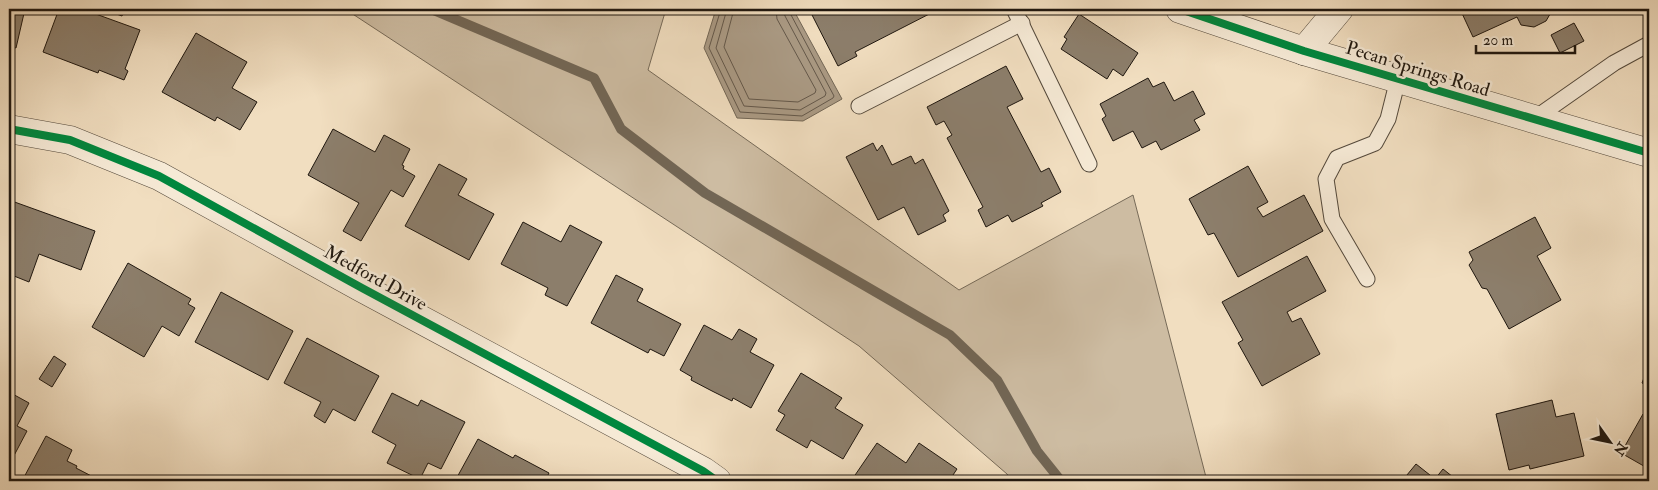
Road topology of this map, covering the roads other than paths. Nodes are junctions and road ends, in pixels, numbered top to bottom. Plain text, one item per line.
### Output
1 (1014, 9) edge
2 (1180, 9) edge
3 (1339, 9) edge
4 (1022, 24) junction
5 (1649, 44) edge
6 (1304, 51) junction
7 (1398, 79) junction
8 (858, 106) dead end
9 (1534, 119) junction
10 (9, 129) edge
11 (1649, 153) edge
12 (1089, 164) dead end
13 (1367, 278) dead end
14 (717, 481) edge

1 - 4 lane
2 - 6 street, Pecan Springs Road
3 - 6 street
4 - 8 lane
4 - 12 lane
5 - 9 lane
6 - 7 street, Pecan Springs Road
7 - 9 street, Pecan Springs Road
7 - 13 lane
9 - 11 street, Pecan Springs Road
10 - 14 street, Medford Drive

